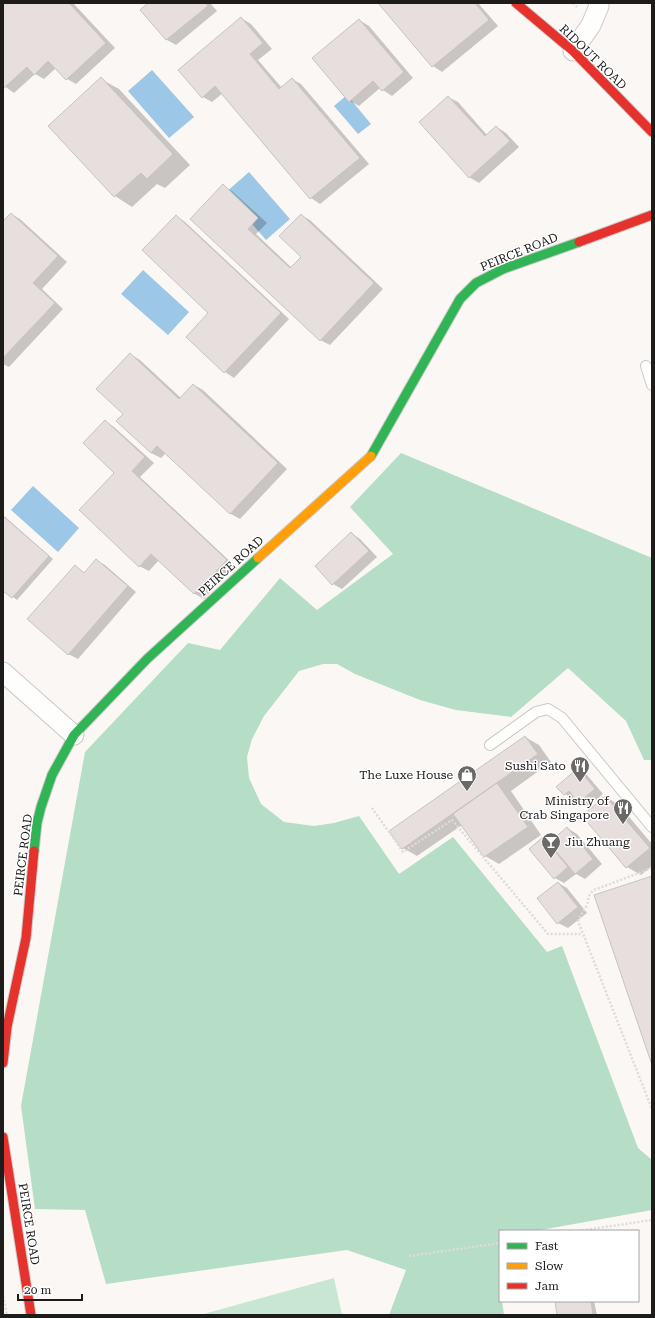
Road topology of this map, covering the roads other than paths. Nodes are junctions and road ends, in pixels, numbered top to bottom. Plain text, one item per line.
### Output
1 (516, 3) edge
2 (598, 3) edge
3 (573, 51) junction
4 (652, 132) edge
5 (652, 215) edge
6 (646, 366) dead end
7 (652, 385) edge
8 (3, 672) edge
9 (74, 735) junction
10 (490, 745) dead end
11 (652, 827) edge
12 (3, 1063) edge
13 (3, 1137) edge
14 (31, 1315) edge

1 - 3 street, RIDOUT ROAD
2 - 3 street
3 - 4 street, RIDOUT ROAD
5 - 9 street, PEIRCE ROAD
6 - 7 lane
8 - 9 street
9 - 12 street, PEIRCE ROAD
10 - 11 lane
13 - 14 street, PEIRCE ROAD

